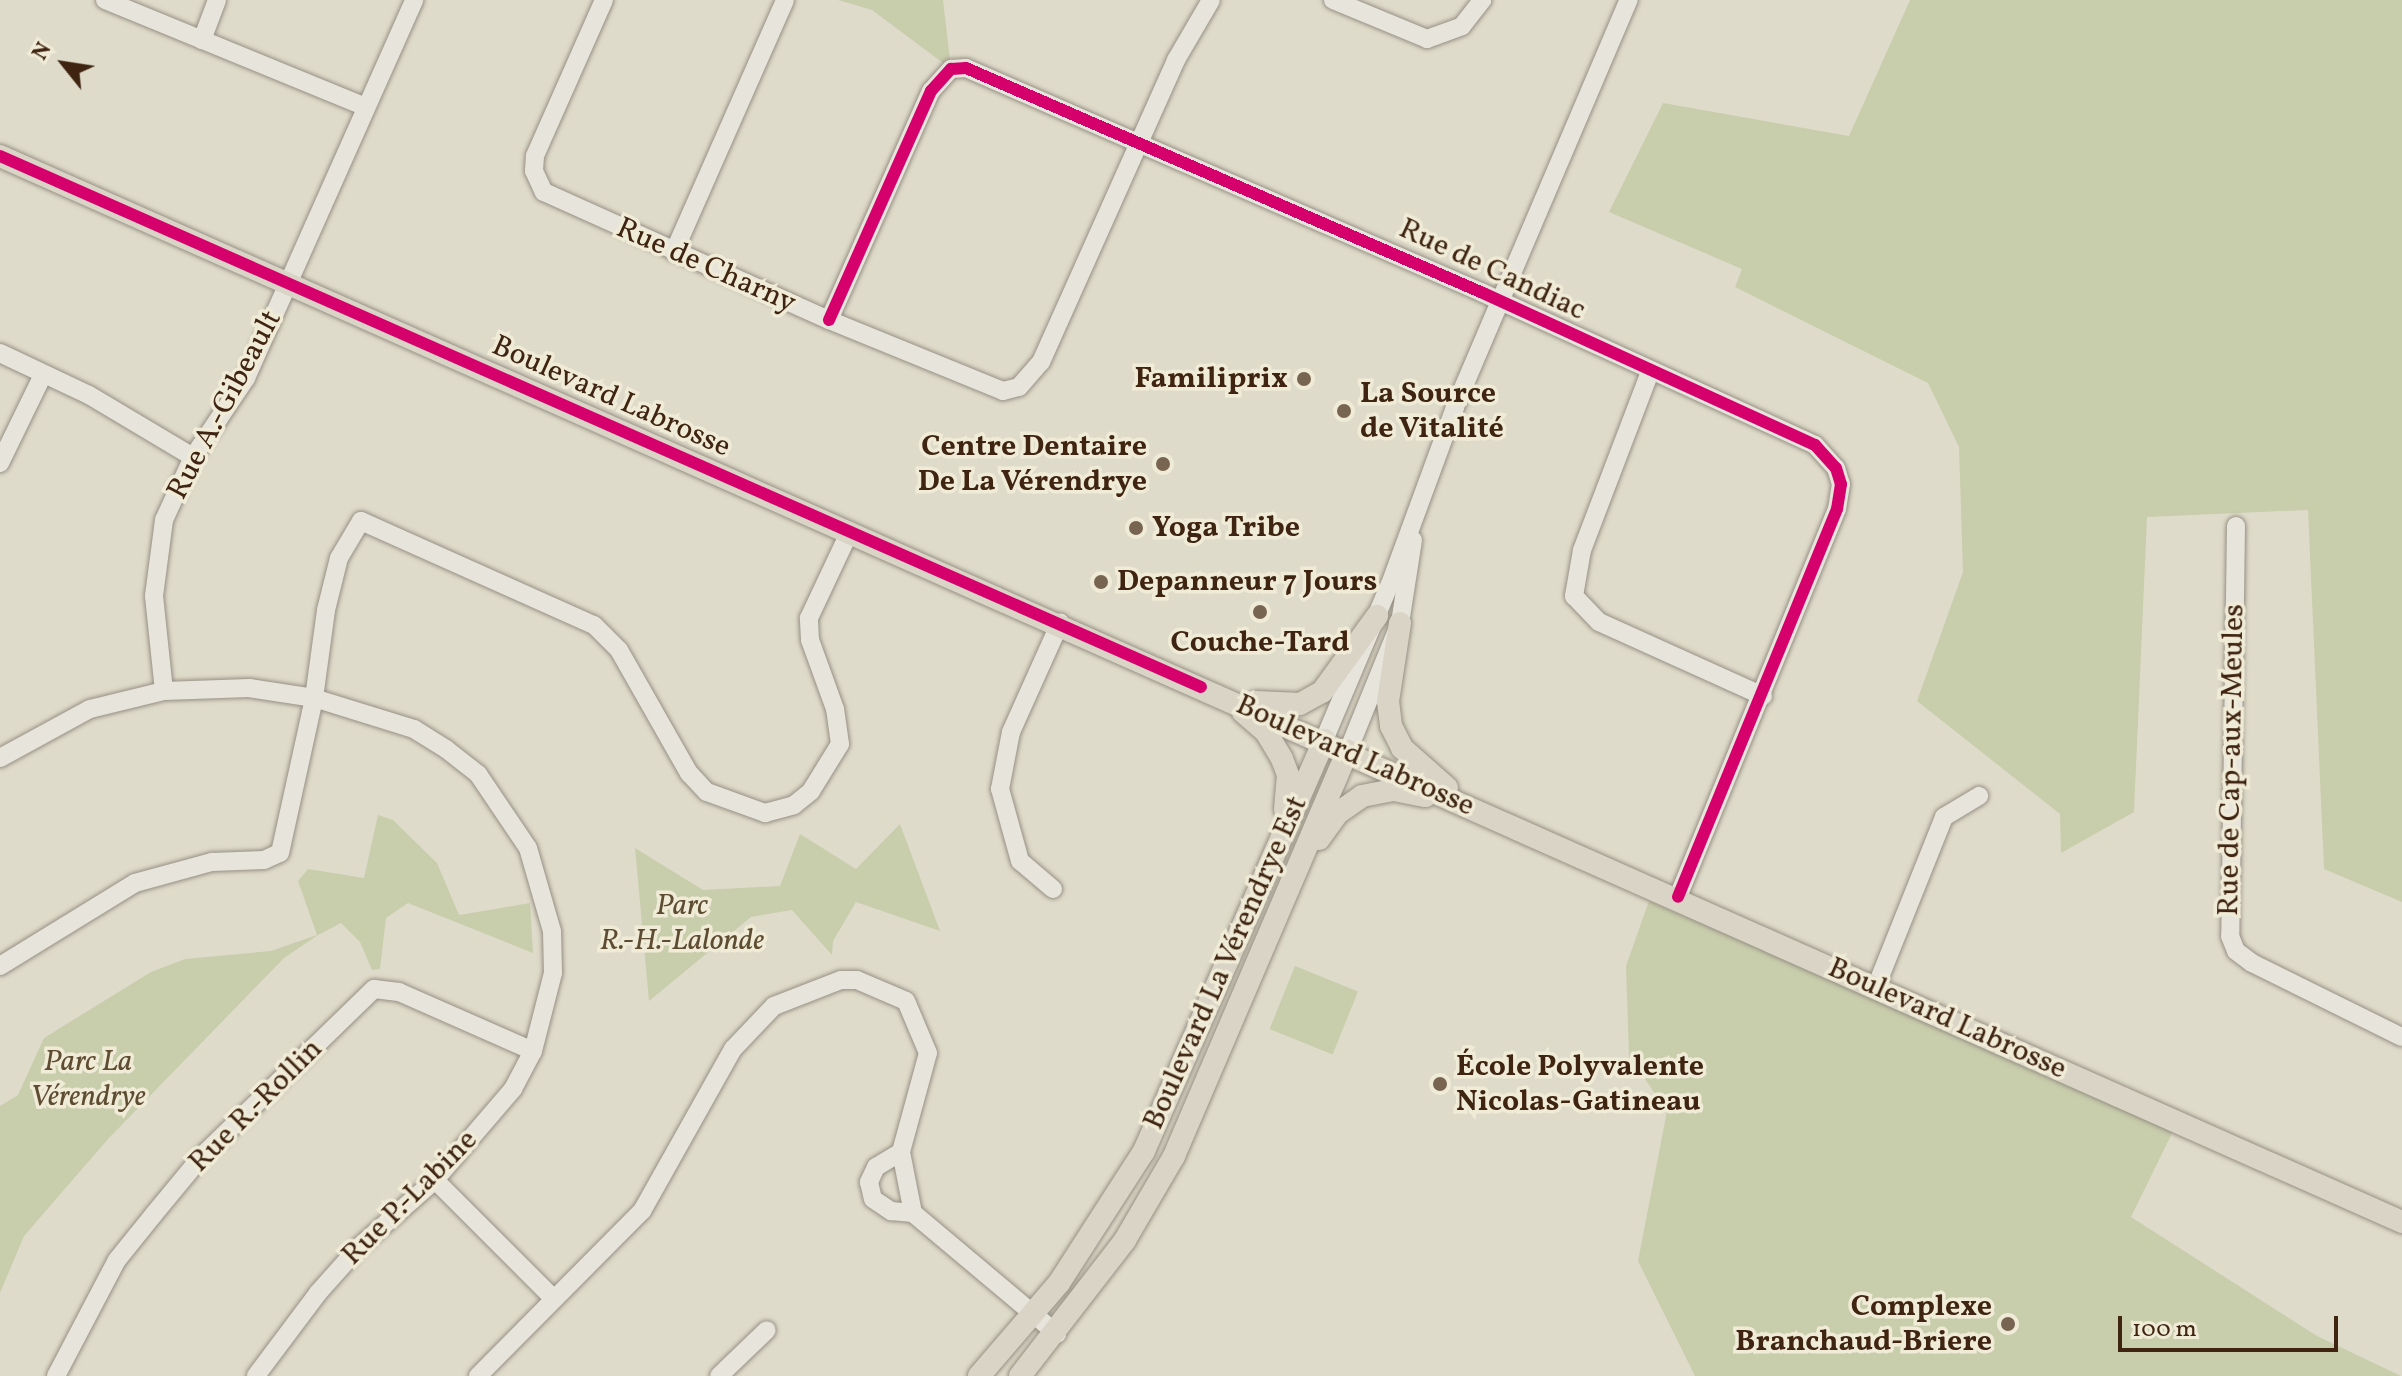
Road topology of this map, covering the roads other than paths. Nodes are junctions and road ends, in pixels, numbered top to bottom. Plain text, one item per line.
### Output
1 (105, 0) edge
2 (217, 0) edge
3 (414, 0) edge
4 (604, 0) edge
5 (785, 0) edge
6 (1211, 0) edge
7 (1333, 0) edge
8 (1482, 0) edge
9 (1629, 0) edge
10 (202, 40) junction
11 (366, 107) junction
12 (1141, 143) junction
13 (0, 156) edge
14 (674, 252) junction
15 (288, 283) junction
16 (1500, 301) junction
17 (829, 320) junction
18 (0, 353) edge
19 (1650, 372) junction
20 (43, 375) junction
21 (193, 457) junction
22 (0, 463) edge
23 (1415, 517) junction
24 (2236, 526) dead end
25 (850, 531) junction
26 (1377, 616) junction
27 (1060, 623) junction
28 (1400, 623) junction
29 (1201, 687) junction
30 (164, 691) junction
31 (1763, 696) junction
32 (314, 698) junction
33 (1324, 740) junction
34 (1348, 751) junction
35 (0, 758) edge
36 (1979, 796) dead end
37 (1472, 809) junction
38 (1273, 856) junction
39 (1293, 882) junction
40 (1053, 889) dead end
41 (1678, 897) junction
42 (0, 966) edge
43 (1876, 987) junction
44 (2402, 1037) edge
45 (533, 1051) junction
46 (901, 1152) junction
47 (435, 1180) junction
48 (913, 1213) junction
49 (2402, 1222) edge
50 (553, 1298) junction
51 (1033, 1315) junction
52 (767, 1330) dead end
53 (1057, 1334) junction
54 (56, 1376) edge
55 (256, 1376) edge
56 (478, 1376) edge
57 (719, 1376) edge
58 (979, 1376) edge
59 (1020, 1376) edge

1 - 10 street
2 - 10 street
3 - 11 street, Rue A.-Gibeault
4 - 14 street, Rue de Charny
5 - 14 street
6 - 12 street, Rue de Charny
7 - 8 street
9 - 16 street, Boulevard La Vérendrye Est
10 - 11 street
11 - 15 street, Rue A.-Gibeault
12 - 16 street, Rue de Candiac
12 - 17 street, Rue de Charny
12 - 17 street, Rue de Candiac
13 - 15 main road, Boulevard Labrosse
14 - 17 street, Rue de Charny
15 - 21 street, Rue A.-Gibeault
15 - 25 main road, Boulevard Labrosse
16 - 19 street, Rue de Candiac
16 - 23 street, Boulevard La Vérendrye Est
18 - 20 street
19 - 31 street
19 - 31 street, Rue de Candiac
20 - 21 street
20 - 22 street
21 - 30 street, Rue A.-Gibeault
23 - 26 street, Boulevard La Vérendrye Est
23 - 28 street, Boulevard La Vérendrye Est
24 - 44 street, Rue de Cap-aux-Meules
25 - 27 main road, Boulevard Labrosse
25 - 32 street
26 - 29 main road
26 - 33 street, Boulevard La Vérendrye Est
27 - 29 main road, Boulevard Labrosse
27 - 40 street
28 - 34 street, Boulevard La Vérendrye Est
28 - 37 main road
29 - 33 main road, Boulevard Labrosse
29 - 38 main road
30 - 32 street, Rue P.-Labine
30 - 35 street, Rue P.-Labine
31 - 41 street, Rue de Candiac
32 - 42 street
32 - 45 street, Rue P.-Labine
33 - 34 main road, Boulevard Labrosse
33 - 38 main road, Boulevard La Vérendrye Est
34 - 37 main road, Boulevard Labrosse
34 - 39 main road, Boulevard La Vérendrye Est
36 - 43 street
37 - 39 main road
37 - 41 main road, Boulevard Labrosse
38 - 51 main road, Boulevard La Vérendrye Est
39 - 53 main road, Boulevard La Vérendrye Est
41 - 43 main road, Boulevard Labrosse
43 - 49 main road, Boulevard Labrosse
45 - 47 street, Rue P.-Labine
45 - 54 street, Rue R.-Rollin
46 - 48 street
46 - 48 street
46 - 50 street
47 - 50 street
47 - 55 street, Rue P.-Labine
48 - 51 street
50 - 56 street
51 - 53 street
51 - 58 main road, Boulevard La Vérendrye Est
52 - 57 street
53 - 59 main road, Boulevard La Vérendrye Est

